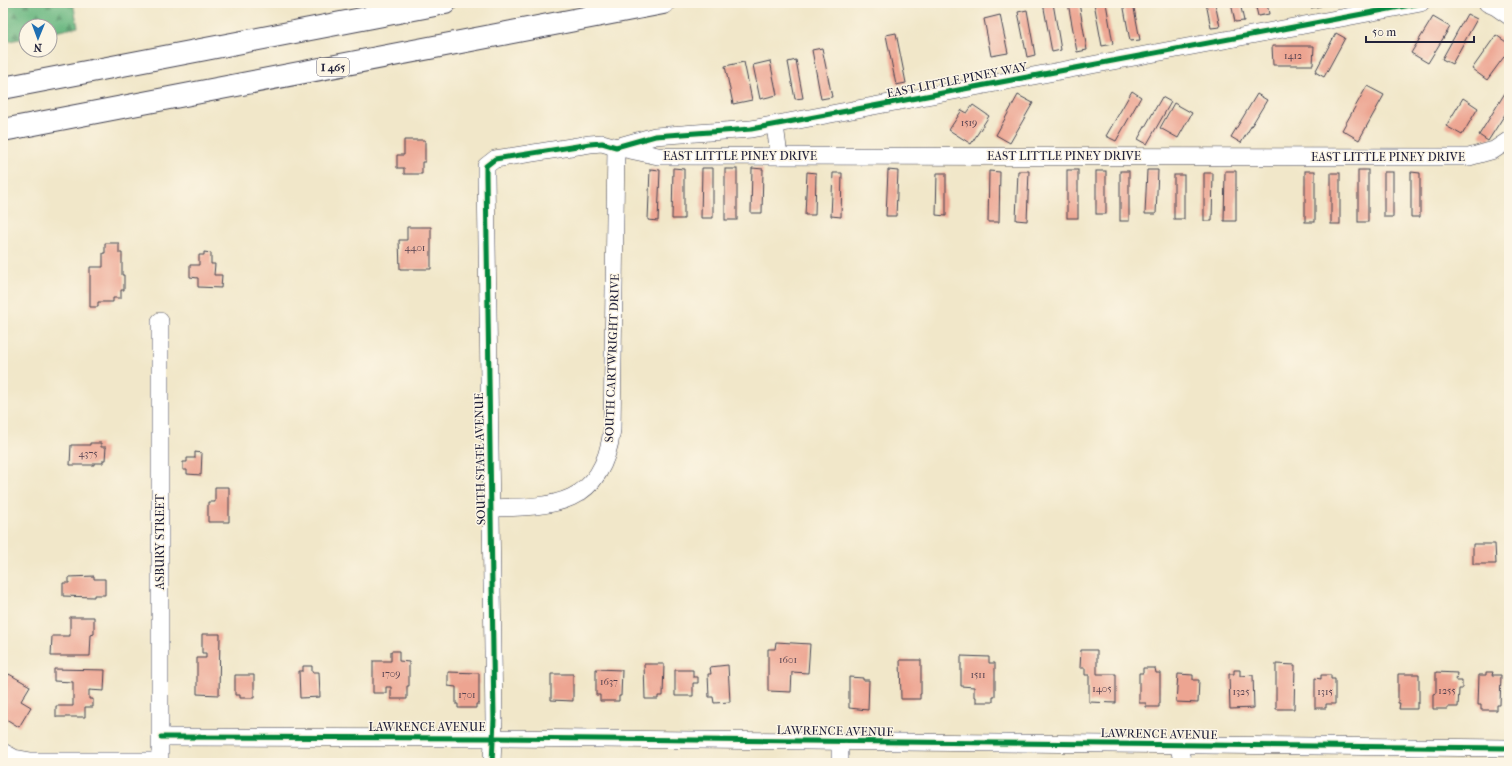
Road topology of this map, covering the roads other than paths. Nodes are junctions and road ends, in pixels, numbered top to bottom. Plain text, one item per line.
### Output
1 (445, 3) edge
2 (663, 3) edge
3 (1421, 3) edge
4 (1487, 3) edge
5 (1509, 16) edge
6 (3, 88) edge
7 (775, 125) junction
8 (3, 130) edge
9 (1509, 140) edge
10 (616, 147) junction
11 (779, 156) junction
12 (495, 159) joint
13 (160, 321) dead end
14 (491, 508) junction
15 (161, 737) junction
16 (492, 738) junction
17 (840, 741) junction
18 (1178, 745) junction
19 (1509, 748) edge
20 (3, 752) edge
21 (160, 762) edge
22 (492, 763) edge
23 (840, 763) edge
24 (1183, 763) edge

1 - 6 highway
2 - 8 highway, I 465
3 - 7 street, EAST LITTLE PINEY WAY
4 - 5 street
7 - 10 street, EAST LITTLE PINEY WAY
7 - 11 street
9 - 11 street, EAST LITTLE PINEY DRIVE
10 - 11 street, EAST LITTLE PINEY DRIVE
10 - 12 street, EAST LITTLE PINEY WAY
10 - 14 street, SOUTH CARTWRIGHT DRIVE
12 - 14 street, SOUTH STATE AVENUE
13 - 15 street, ASBURY STREET
14 - 16 street, SOUTH STATE AVENUE
15 - 16 street, LAWRENCE AVENUE
15 - 21 street, ASBURY STREET
16 - 17 street, LAWRENCE AVENUE
16 - 22 street, SOUTH STATE AVENUE
17 - 18 street, LAWRENCE AVENUE
17 - 23 street
18 - 19 street, LAWRENCE AVENUE
18 - 24 street
20 - 21 street

